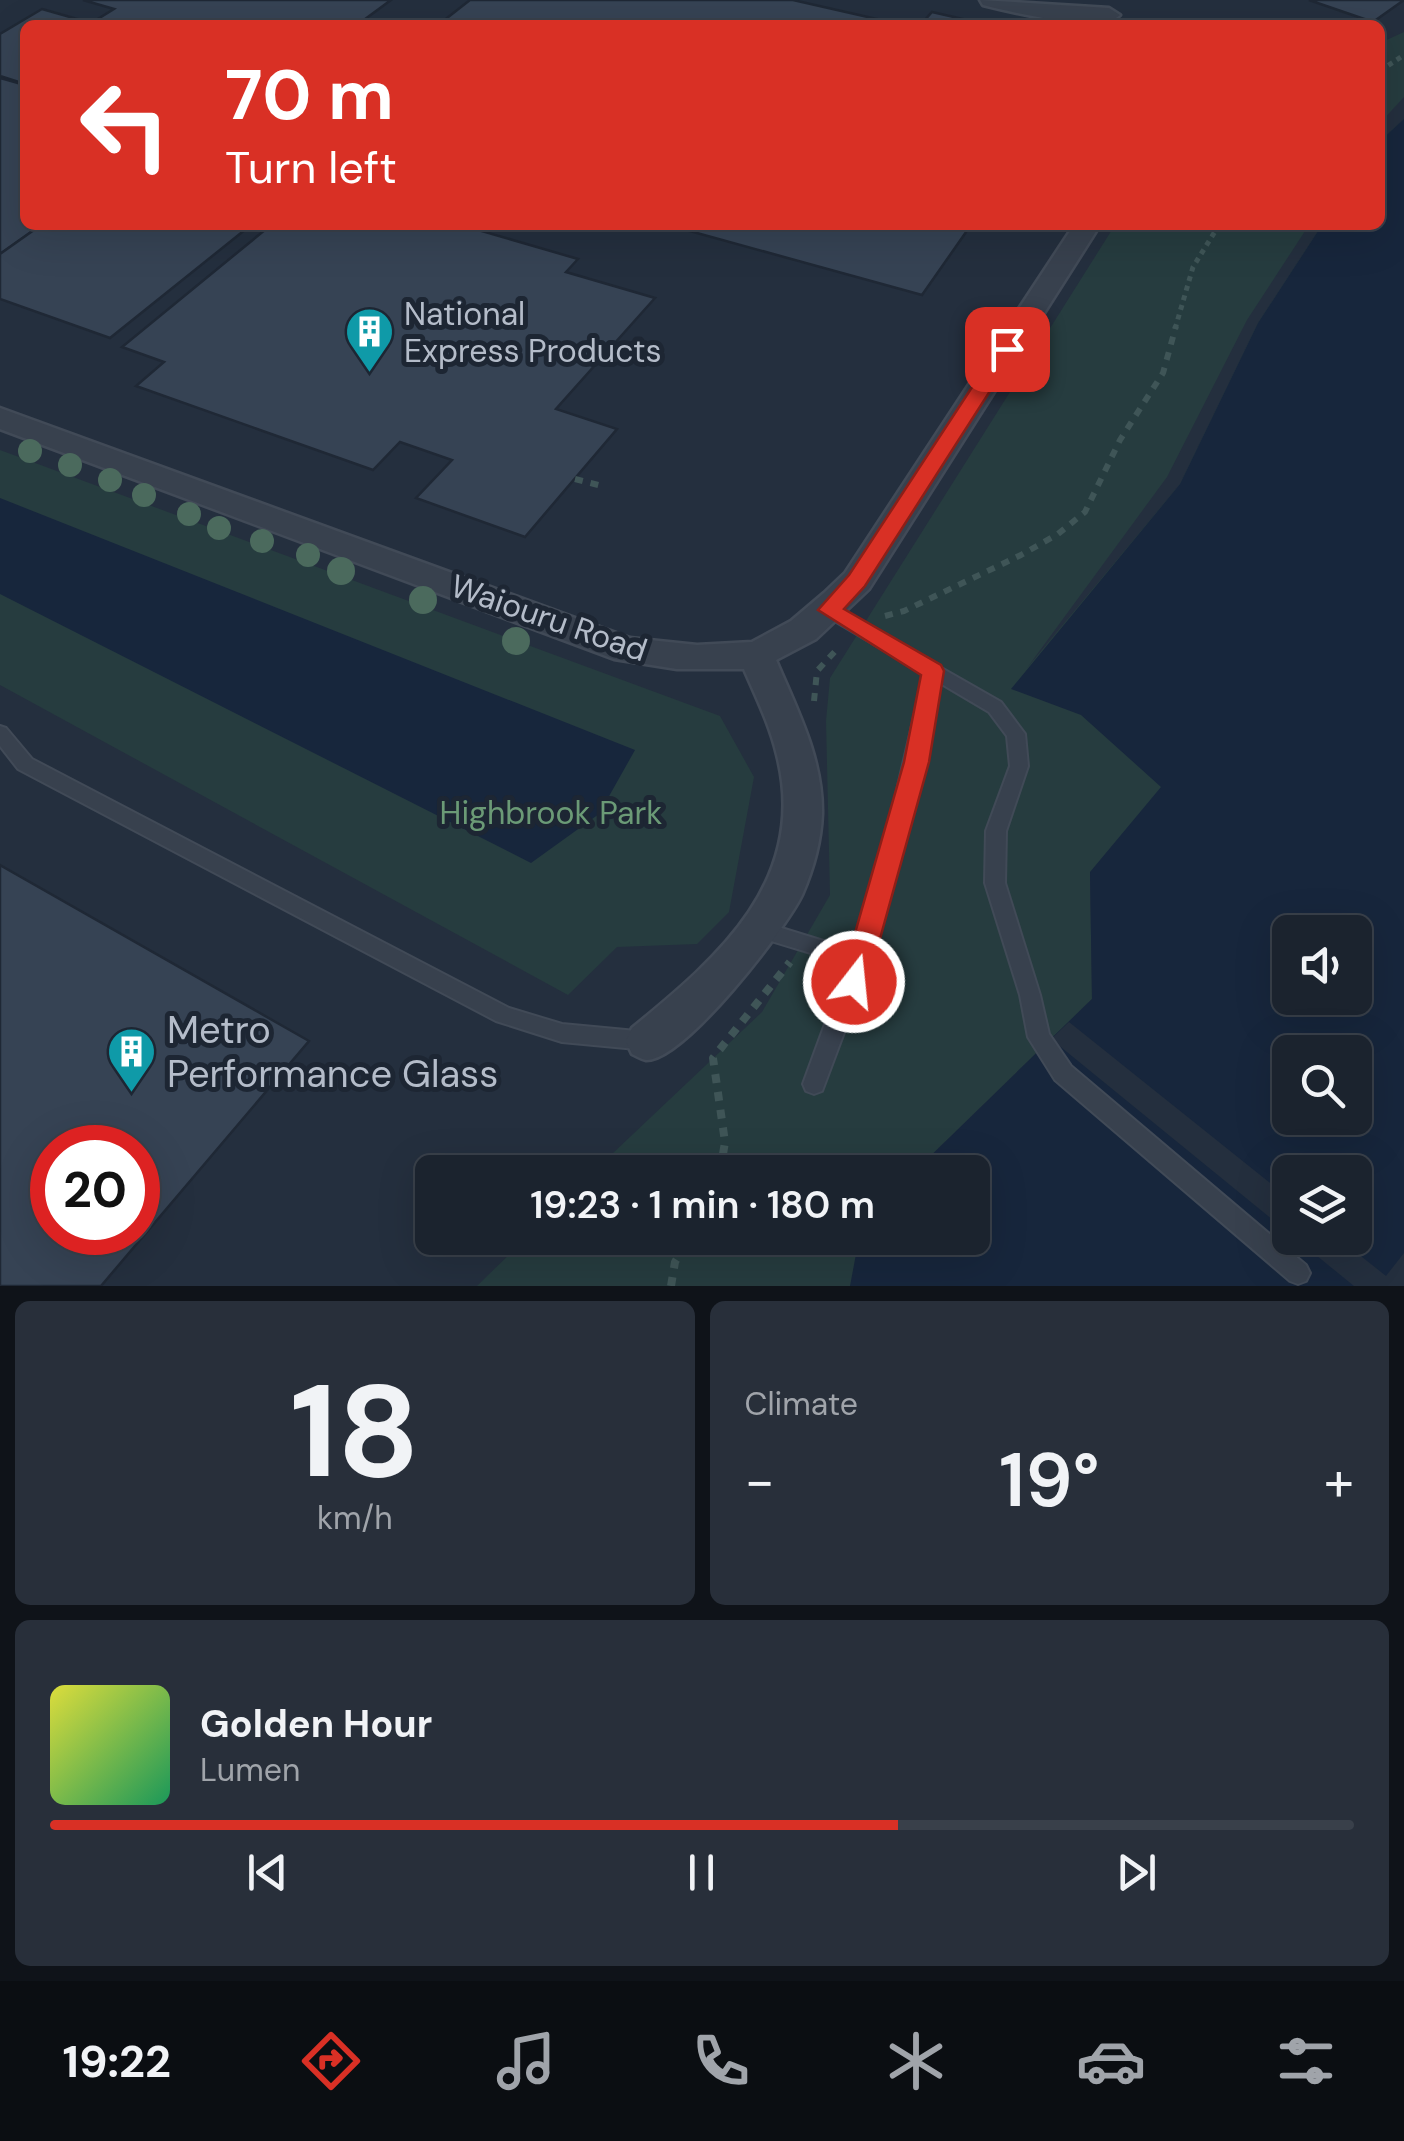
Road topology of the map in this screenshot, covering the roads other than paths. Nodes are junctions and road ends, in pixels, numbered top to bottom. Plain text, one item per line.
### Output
1 (992, 0) edge
2 (1077, 0) edge
3 (1119, 20) edge
4 (1084, 230) edge
5 (0, 418) edge
6 (829, 610) junction
7 (756, 654) junction
8 (933, 671) junction
9 (0, 733) edge
10 (762, 930) junction
11 (862, 958) junction
12 (647, 1040) joint
13 (814, 1084) dead end
14 (1298, 1273) dead end

1 - 3 street
2 - 3 street
4 - 6 street, Waiouru Road
5 - 7 street, Waiouru Road
6 - 7 street, Waiouru Road
6 - 8 lane
7 - 10 street
8 - 11 lane
8 - 14 lane
9 - 12 lane
10 - 11 lane
10 - 12 street
11 - 13 lane

